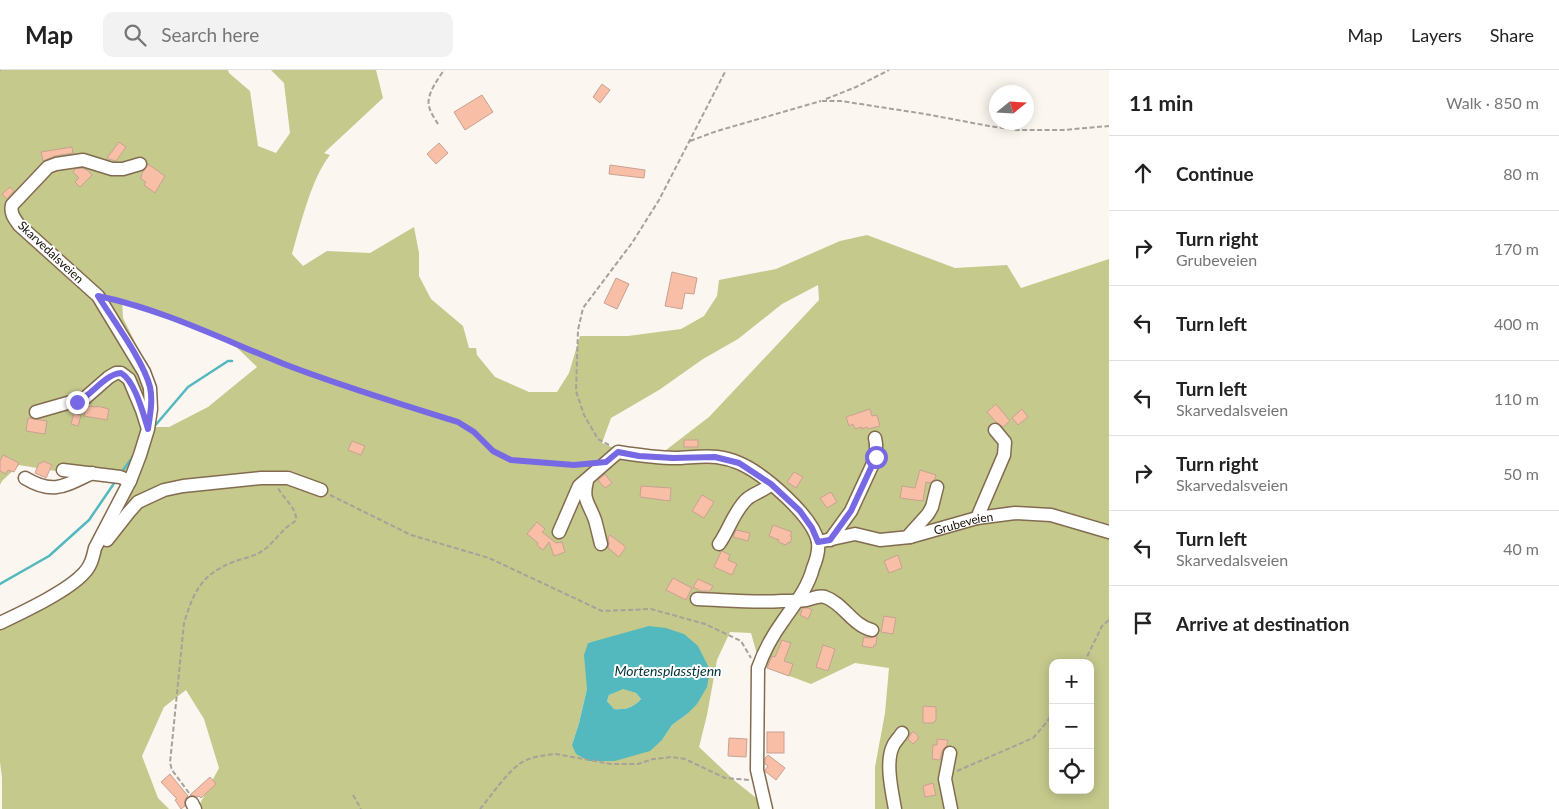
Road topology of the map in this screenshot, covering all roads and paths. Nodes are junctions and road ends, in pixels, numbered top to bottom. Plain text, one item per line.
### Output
1 (444, 70) edge
2 (726, 70) edge
3 (889, 70) edge
4 (822, 101) junction
5 (438, 124) dead end
6 (1109, 126) edge
7 (690, 141) junction
8 (140, 164) dead end
9 (98, 296) junction
10 (36, 412) dead end
11 (148, 429) junction
12 (995, 430) dead end
13 (875, 438) dead end
14 (618, 452) junction
15 (606, 462) junction
16 (63, 470) dead end
17 (92, 473) junction
18 (25, 478) dead end
19 (276, 478) junction
20 (587, 479) junction
21 (130, 481) junction
22 (771, 484) junction
23 (937, 487) dead end
24 (320, 490) joint
25 (977, 518) junction
26 (559, 532) dead end
27 (1109, 532) edge
28 (910, 537) junction
29 (824, 541) junction
30 (601, 544) dead end
31 (719, 544) dead end
32 (92, 560) junction
33 (697, 599) dead end
34 (798, 600) junction
35 (1109, 620) edge
36 (0, 624) edge
37 (872, 630) dead end
38 (1086, 659) edge
39 (758, 668) junction
40 (1049, 718) edge
41 (902, 733) dead end
42 (950, 753) dead end
43 (946, 776) junction
44 (759, 780) junction
45 (354, 795) dead end
46 (194, 806) edge
47 (361, 809) edge
48 (480, 809) edge
49 (766, 809) edge
50 (894, 809) edge
51 (951, 809) edge

1 - 5 path
2 - 7 path
3 - 4 path
4 - 6 path
4 - 7 path
7 - 14 path
8 - 9 street, Skarvedalsveien
9 - 11 street, Skarvedalsveien
9 - 15 path
10 - 11 street
11 - 21 street, Skarvedalsveien
12 - 25 street
13 - 29 street
14 - 15 street
14 - 22 street
15 - 20 street
16 - 17 street
17 - 18 street
17 - 21 street
19 - 24 street, Skarvedalsveien
19 - 32 street, Skarvedalsveien
19 - 46 path
20 - 26 street
20 - 30 street
21 - 32 street, Skarvedalsveien
22 - 29 street
22 - 31 street
23 - 28 street
24 - 39 path
25 - 27 street, Grubeveien
25 - 28 street, Grubeveien
28 - 29 street, Grubeveien
29 - 34 street
32 - 36 street, Skarvedalsveien
33 - 34 street
34 - 37 street
34 - 39 street
35 - 38 path
39 - 44 street
40 - 43 path
41 - 50 street
42 - 43 street
43 - 51 street
44 - 48 path
44 - 49 street
45 - 47 path

